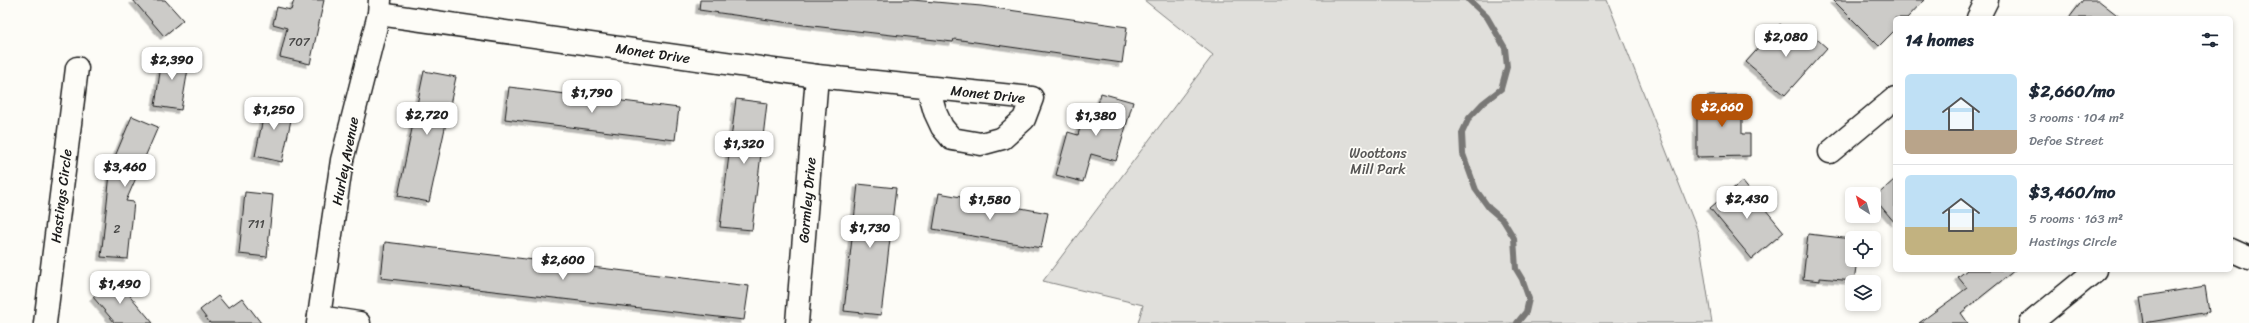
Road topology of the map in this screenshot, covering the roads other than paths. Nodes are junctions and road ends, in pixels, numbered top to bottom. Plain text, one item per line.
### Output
1 (1987, 0) edge
2 (380, 7) edge
3 (1979, 16) edge
4 (77, 68) dead end
5 (817, 76) junction
6 (928, 88) dead end
7 (1893, 100) edge
8 (1830, 152) dead end
9 (2233, 251) edge
10 (2249, 258) edge
11 (2094, 272) edge
12 (318, 320) edge
13 (45, 323) edge
14 (359, 323) edge
15 (796, 323) edge
16 (2031, 323) edge

1 - 3 street
2 - 5 street, Monet Drive
2 - 12 street, Hurley Avenue
4 - 13 street, Hastings Circle
5 - 6 street, Monet Drive
5 - 15 street, Gormley Drive
7 - 8 street
9 - 10 street
11 - 16 street
12 - 14 street

